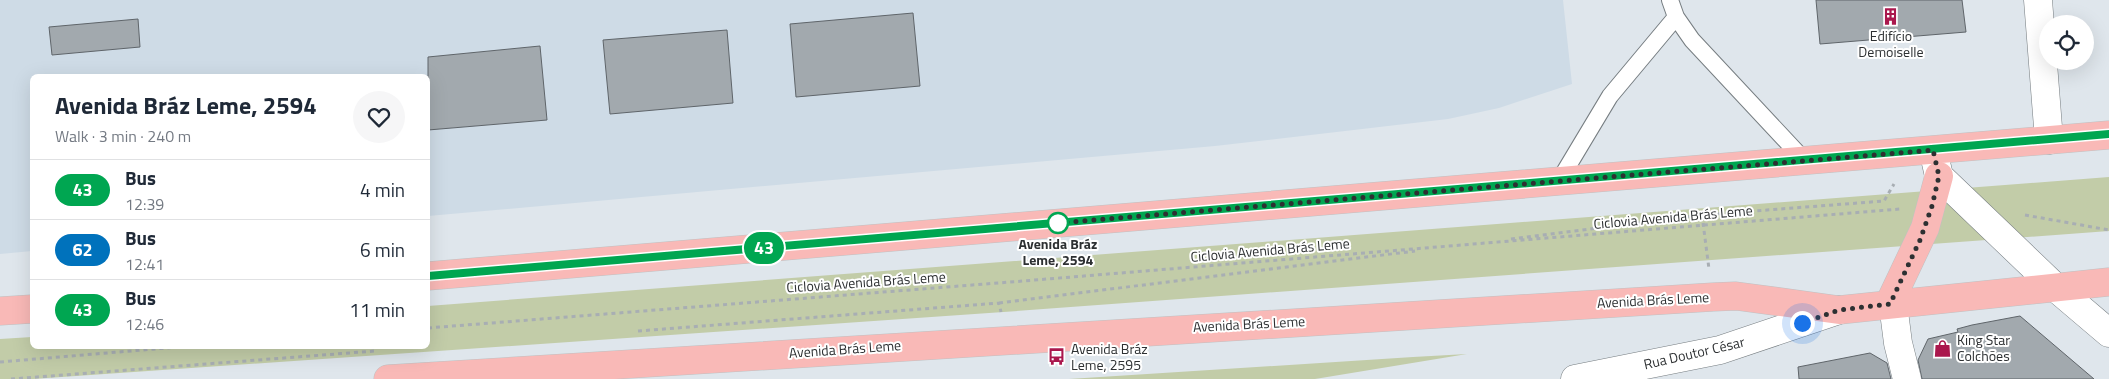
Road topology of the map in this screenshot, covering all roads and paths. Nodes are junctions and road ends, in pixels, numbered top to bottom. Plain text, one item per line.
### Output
1 (1670, 0) edge
2 (2038, 0) edge
3 (1676, 17) junction
4 (2109, 134) edge
5 (2049, 140) junction
6 (1805, 161) junction
7 (1937, 166) junction
8 (1559, 181) junction
9 (1932, 206) junction
10 (2019, 214) dead end
11 (1702, 215) junction
12 (1703, 226) junction
13 (2109, 230) edge
14 (1464, 245) junction
15 (430, 276) edge
16 (2109, 282) edge
17 (2056, 288) junction
18 (1713, 297) junction
19 (999, 303) dead end
20 (1891, 304) junction
21 (30, 309) edge
22 (1839, 310) junction
23 (0, 311) edge
24 (430, 328) edge
25 (2109, 333) edge
26 (154, 349) edge
27 (0, 362) edge
28 (127, 369) dead end
29 (520, 374) edge
30 (10, 379) edge
31 (388, 379) edge
32 (1575, 379) edge
33 (1907, 379) edge

1 - 3 lane
2 - 5 street
3 - 6 lane
3 - 8 lane
4 - 5 main road
5 - 7 main road
6 - 7 main road
6 - 8 main road
7 - 9 main road
7 - 11 path
7 - 17 street
8 - 15 main road
9 - 12 path, Ciclovia Avenida Brás Leme
9 - 20 main road
10 - 13 path
11 - 12 path
11 - 14 path
12 - 14 path, Ciclovia Avenida Brás Leme
12 - 18 path
14 - 19 path
14 - 24 path, Ciclovia Avenida Brás Leme
16 - 17 main road, Avenida Brás Leme
17 - 20 main road, Avenida Brás Leme
17 - 25 street
18 - 22 main road, Avenida Brás Leme
18 - 29 main road, Avenida Brás Leme
20 - 22 main road, Avenida Brás Leme
20 - 33 street
21 - 23 main road
22 - 32 street, Rua Doutor César
26 - 27 path
28 - 30 path
29 - 31 main road, Avenida Brás Leme

